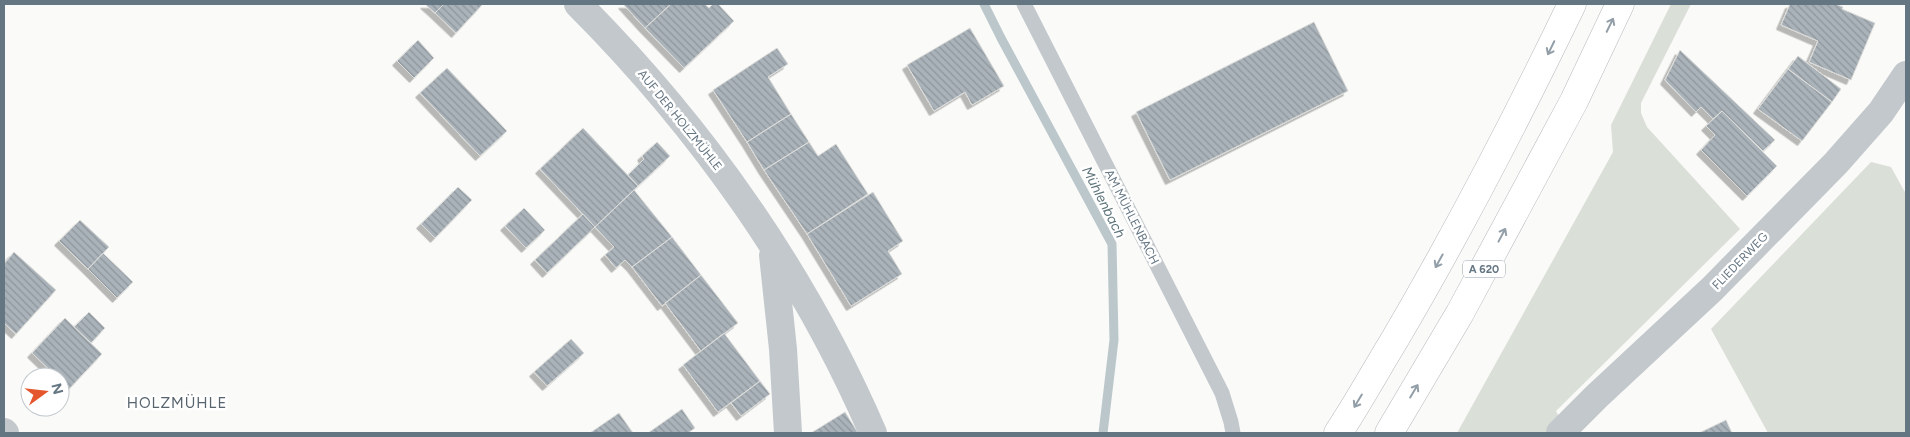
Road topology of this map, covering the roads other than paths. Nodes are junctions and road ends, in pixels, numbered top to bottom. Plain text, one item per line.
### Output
1 (578, 4) edge
2 (1024, 4) edge
3 (1572, 4) edge
4 (1620, 4) edge
5 (1906, 75) edge
6 (772, 244) junction
7 (788, 433) edge
8 (873, 433) edge
9 (1233, 433) edge
10 (1338, 433) edge
11 (1389, 433) edge
12 (1560, 433) edge

1 - 6 street, AUF DER HOLZMÜHLE
2 - 9 lane, AM MÜHLENBACH
3 -> 10 highway
11 -> 4 highway, A 620
5 - 12 street, FLIEDERWEG
6 - 7 street, AUF DER HOLZMÜHLE
6 - 8 street, AUF DER HOLZMÜHLE

